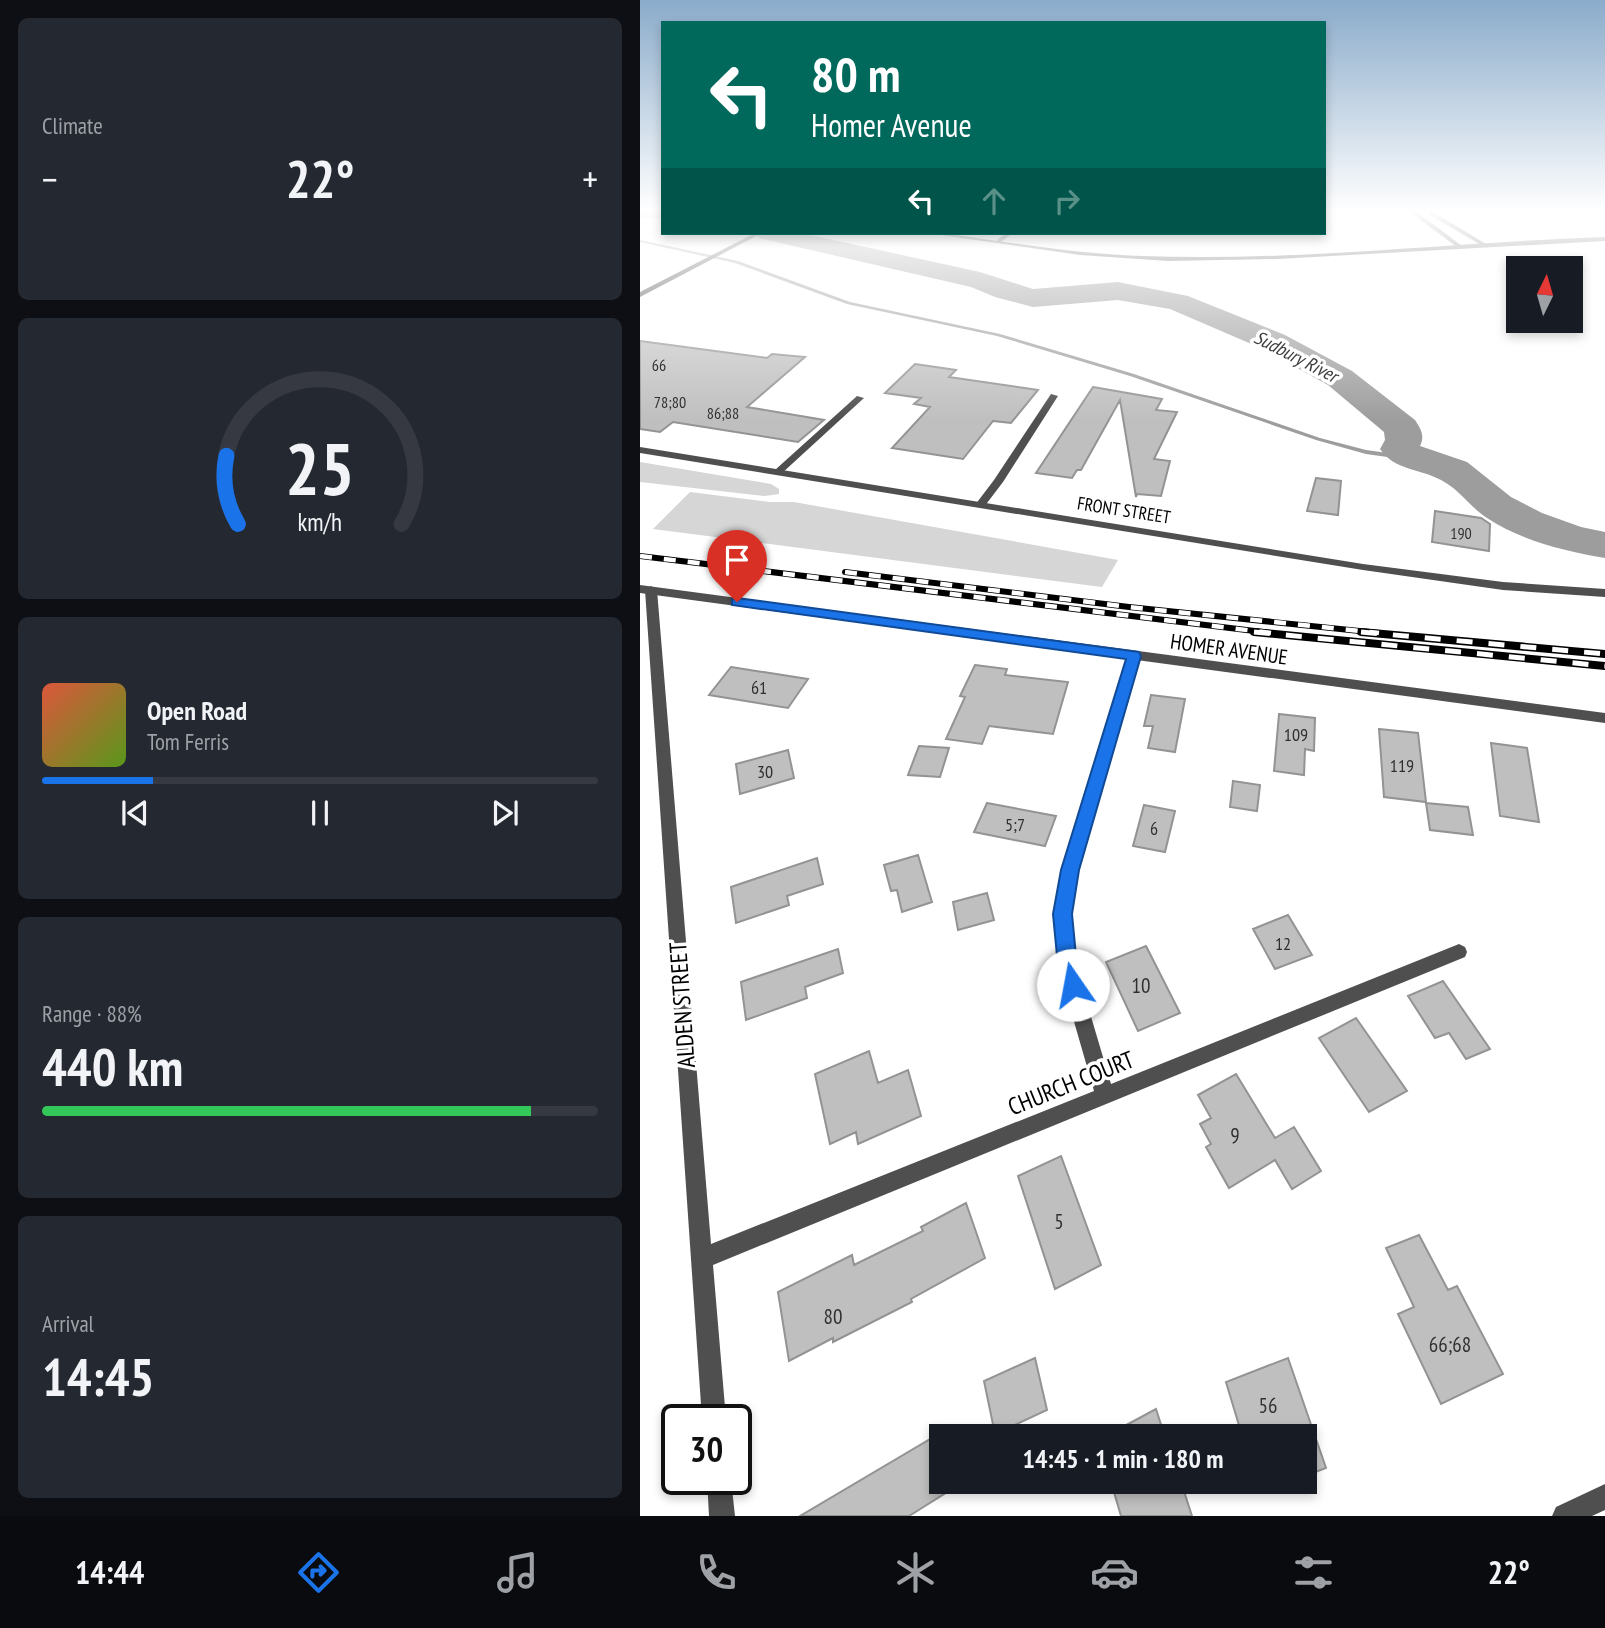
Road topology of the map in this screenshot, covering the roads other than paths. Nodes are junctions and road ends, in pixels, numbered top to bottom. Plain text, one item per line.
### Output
1 (669, 280) edge
2 (640, 295) edge
3 (1054, 396) dead end
4 (860, 398) dead end
5 (640, 450) edge
6 (778, 472) junction
7 (980, 505) junction
8 (645, 589) edge
9 (1604, 593) edge
10 (1134, 656) junction
11 (1604, 718) edge
12 (1459, 952) dead end
13 (1105, 1096) junction
14 (702, 1259) junction
15 (713, 1404) edge
16 (720, 1495) edge
17 (1604, 1496) edge
18 (722, 1516) edge
19 (1565, 1516) edge

1 - 2 street
3 - 7 street
4 - 6 street
5 - 6 street, FRONT STREET
6 - 7 street, FRONT STREET
7 - 9 street, FRONT STREET
8 - 10 street, HOMER AVENUE
8 - 14 street, ALDEN STREET
10 - 11 street, HOMER AVENUE
10 - 13 street
12 - 13 street, CHURCH COURT
13 - 14 street, CHURCH COURT
14 - 15 street, ALDEN STREET
16 - 18 street
17 - 19 street

